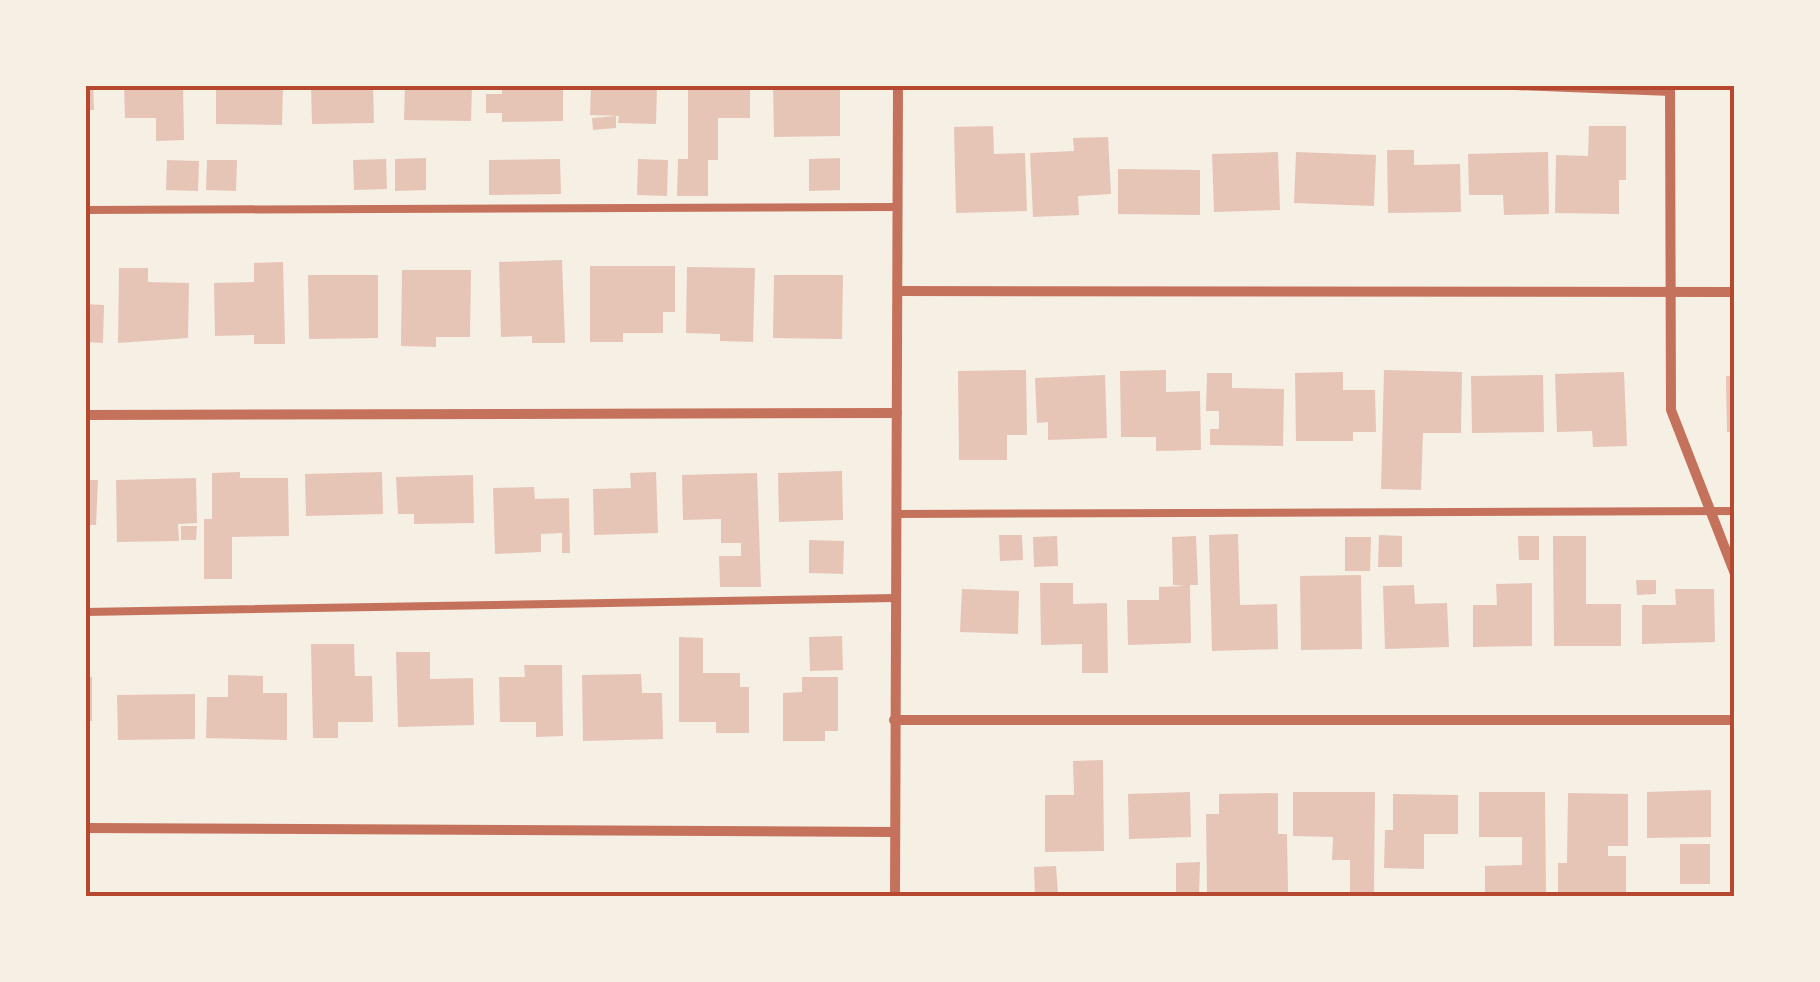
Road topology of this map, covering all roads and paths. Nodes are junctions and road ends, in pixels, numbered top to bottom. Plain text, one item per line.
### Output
1 (898, 85) edge
2 (1489, 85) edge
3 (1670, 88) edge
4 (898, 207) junction
5 (85, 210) edge
6 (898, 291) junction
7 (1671, 292) junction
8 (1735, 292) edge
9 (897, 414) junction
10 (85, 416) edge
11 (1735, 511) edge
12 (1710, 512) junction
13 (896, 514) junction
14 (1735, 574) edge
15 (896, 598) junction
16 (85, 612) edge
17 (894, 720) junction
18 (1735, 720) edge
19 (85, 828) edge
20 (895, 832) junction
21 (895, 897) edge

1 - 4 street
2 - 3 lane
3 - 7 street
4 - 5 lane
4 - 6 street
6 - 7 street
6 - 9 street
7 - 8 street
7 - 12 street
9 - 10 street
9 - 13 street
11 - 12 lane
12 - 13 lane
12 - 14 street
13 - 15 street
15 - 16 lane
15 - 17 street
17 - 18 street
17 - 20 street
19 - 20 street
20 - 21 street

